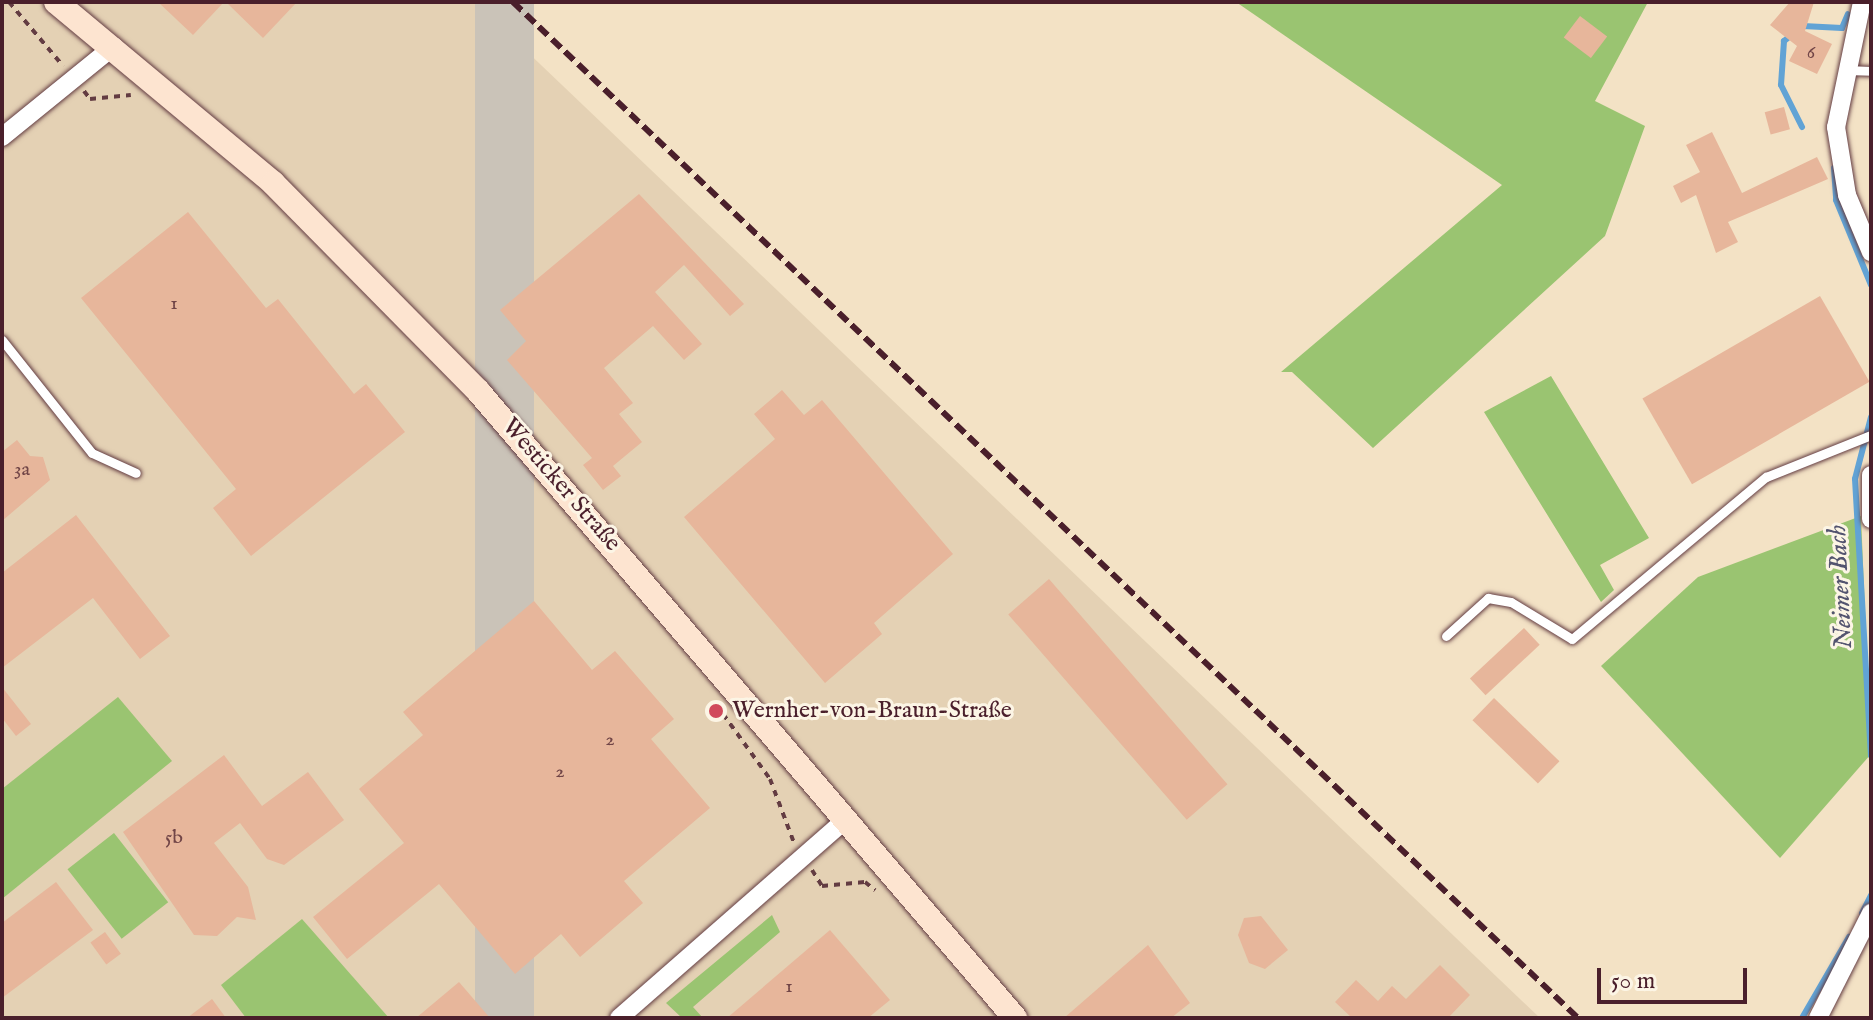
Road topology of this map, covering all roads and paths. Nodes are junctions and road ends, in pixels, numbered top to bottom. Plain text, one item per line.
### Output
1 (9, 2) edge
2 (56, 2) edge
3 (1862, 2) edge
4 (114, 46) junction
5 (1845, 69) junction
6 (1871, 71) edge
7 (75, 78) junction
8 (146, 99) dead end
9 (2, 137) edge
10 (1871, 252) edge
11 (2, 340) edge
12 (1871, 435) edge
13 (136, 473) dead end
14 (1871, 475) edge
15 (1871, 519) edge
16 (1446, 636) dead end
17 (712, 700) dead end
18 (843, 822) junction
19 (804, 857) junction
20 (885, 901) dead end
21 (1871, 913) edge
22 (619, 1018) edge
23 (1015, 1018) edge
24 (1818, 1018) edge

1 - 7 path
2 - 4 main road, Westicker Straße
3 - 5 street
4 - 7 street
4 - 18 main road, Westicker Straße
5 - 6 lane
5 - 10 street
7 - 8 path
7 - 9 street
11 - 13 lane
12 - 16 lane
14 - 15 street
17 - 19 path
18 - 19 street
18 - 23 main road, Westicker Straße
19 - 20 path
19 - 22 street
21 - 24 street

